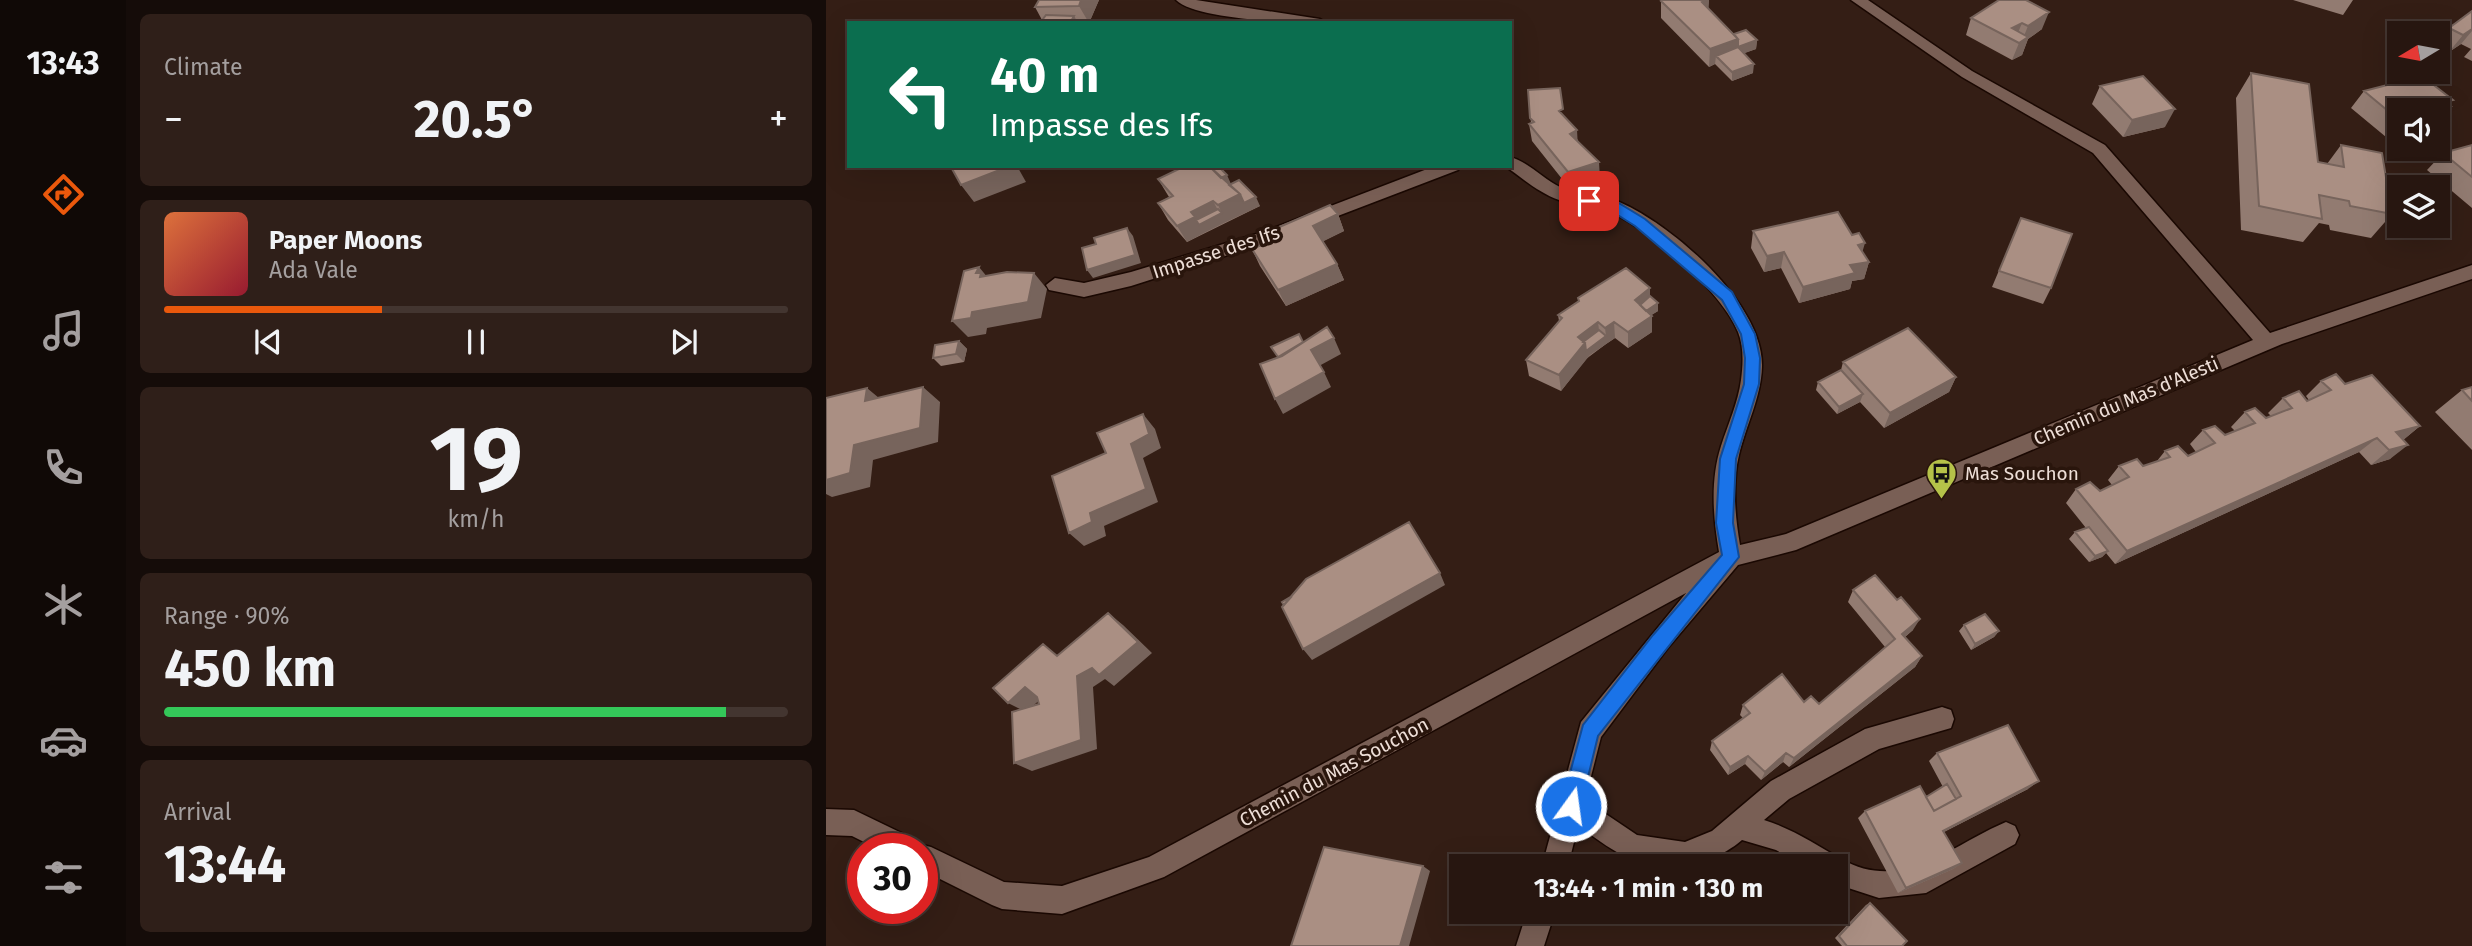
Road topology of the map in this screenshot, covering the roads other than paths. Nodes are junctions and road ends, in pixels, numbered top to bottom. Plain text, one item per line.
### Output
1 (1183, 0) edge
2 (1858, 0) edge
3 (1305, 21) edge
4 (1512, 164) edge
5 (1447, 168) edge
6 (2472, 272) edge
7 (1055, 285) dead end
8 (2267, 343) junction
9 (1731, 557) junction
10 (1942, 719) dead end
11 (1571, 806) junction
12 (826, 822) edge
13 (1740, 826) junction
14 (874, 833) edge
15 (2006, 835) dead end
16 (1558, 854) edge
17 (1808, 854) edge
18 (938, 864) edge
19 (1848, 875) edge
20 (1537, 924) edge
21 (1530, 946) edge

1 - 3 street
2 - 8 street
4 - 9 street
5 - 7 street, Impasse des Ifs
6 - 8 street, Chemin du Mas d'Alesti
8 - 9 street, Chemin du Mas d'Alesti
9 - 11 street
9 - 18 street, Chemin du Mas Souchon
10 - 13 street
11 - 13 street
11 - 16 street
12 - 14 street
13 - 17 street
15 - 19 street
20 - 21 street

